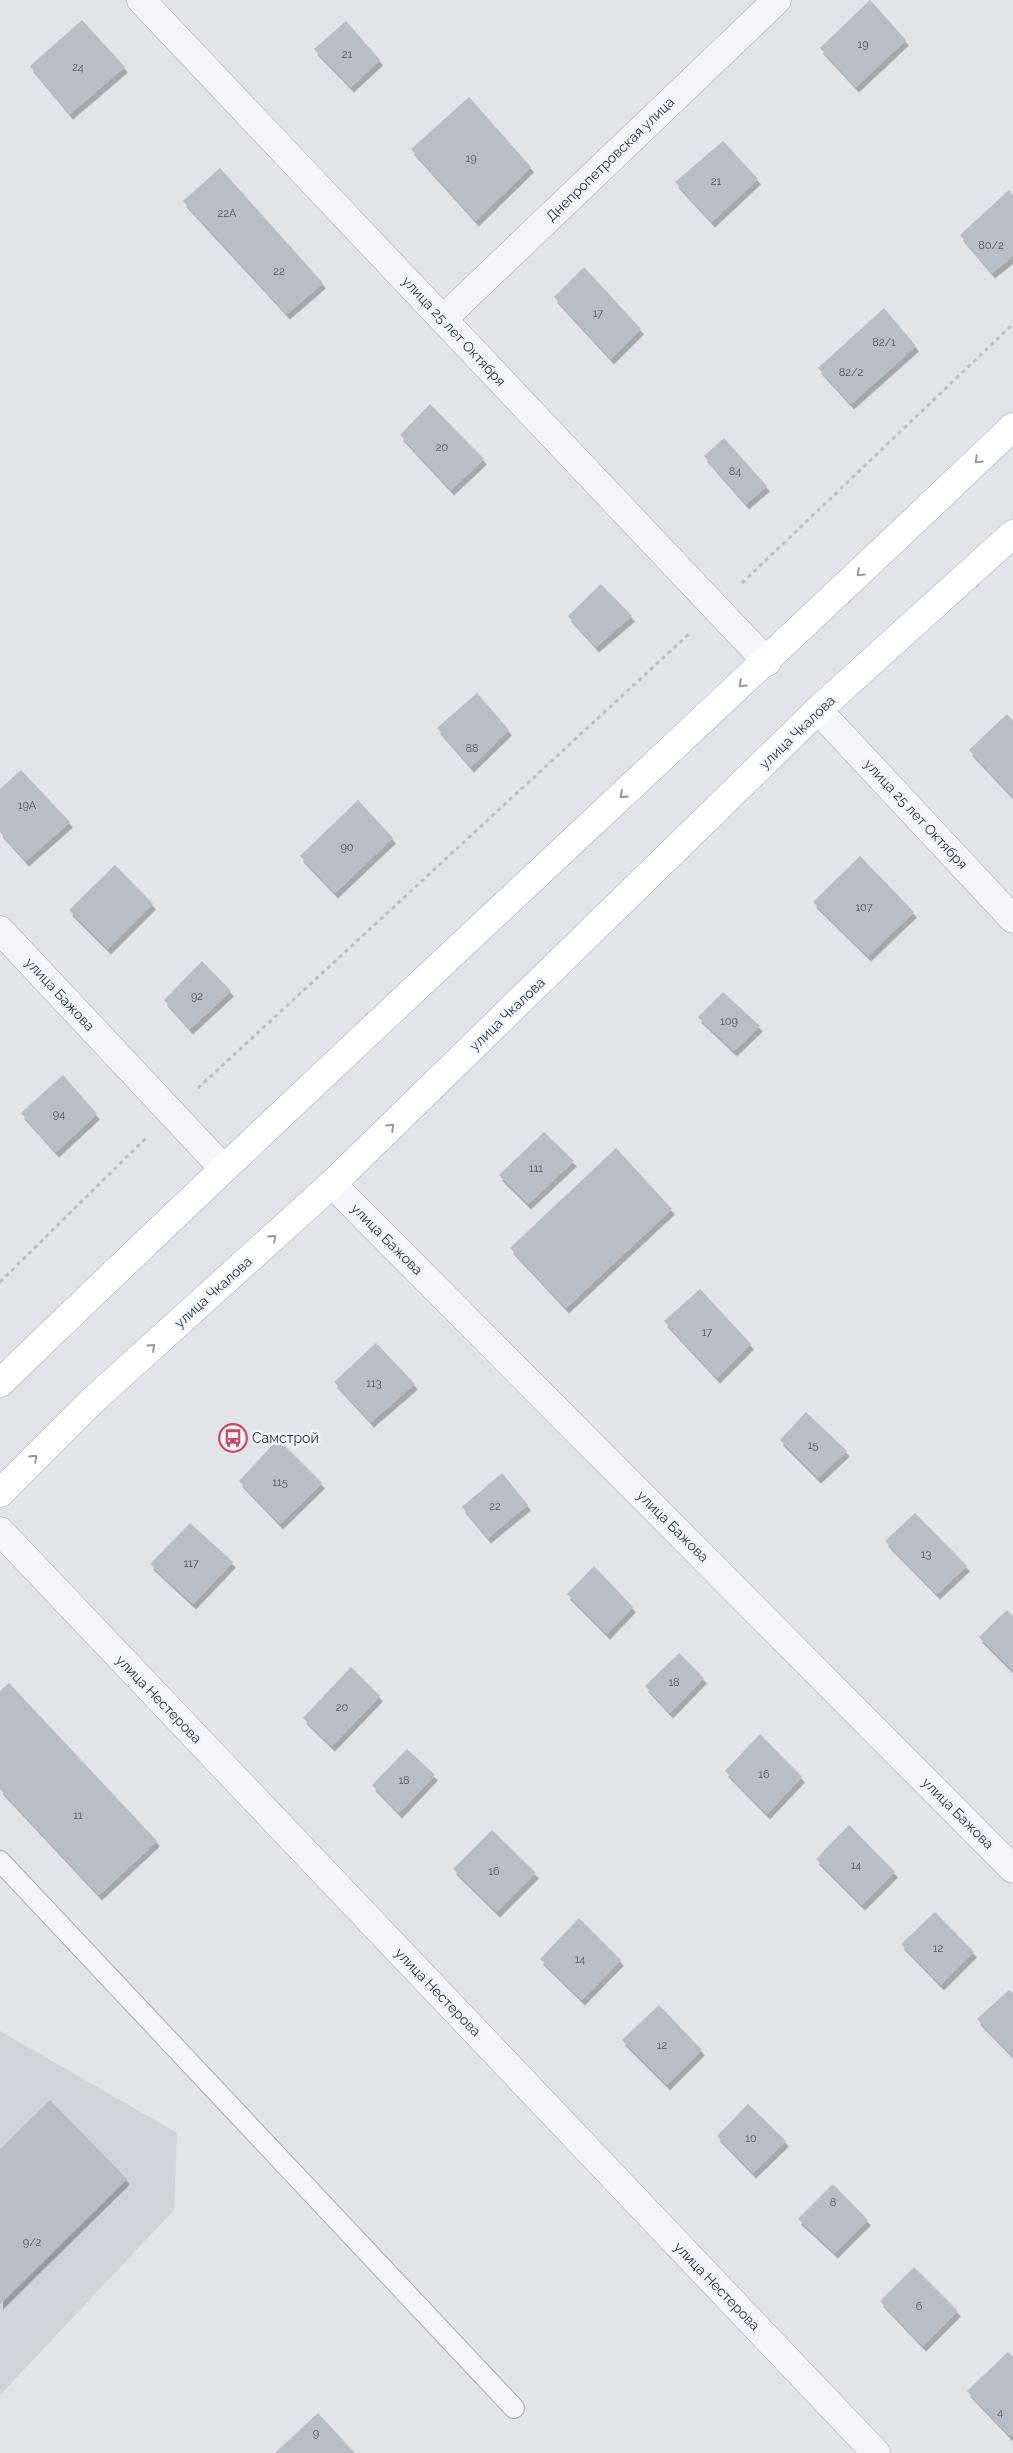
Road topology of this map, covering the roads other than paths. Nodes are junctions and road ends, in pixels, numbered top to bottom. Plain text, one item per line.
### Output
1 (141, 0) edge
2 (777, 0) edge
3 (443, 319) junction
4 (1013, 427) edge
5 (1013, 534) edge
6 (767, 662) junction
7 (818, 710) junction
8 (1013, 919) edge
9 (0, 930) edge
10 (223, 1168) junction
11 (332, 1184) junction
12 (0, 1383) edge
13 (0, 1493) edge
14 (0, 1531) edge
15 (0, 1861) edge
16 (1013, 1869) edge
17 (514, 2408) dead end
18 (876, 2453) edge

1 - 3 street, улица 25 лет Октября
2 - 3 street, Днепропетровская улица
3 - 6 street, улица 25 лет Октября
4 -> 6 main road
5 - 7 main road, улица Чкалова
6 -> 10 main road
7 - 8 street, улица 25 лет Октября
11 -> 7 main road, улица Чкалова
9 - 10 street, улица Бажова
10 - 12 main road
13 -> 11 main road, улица Чкалова
11 - 16 street, улица Бажова
14 - 18 street, улица Нестерова
15 - 17 lane

